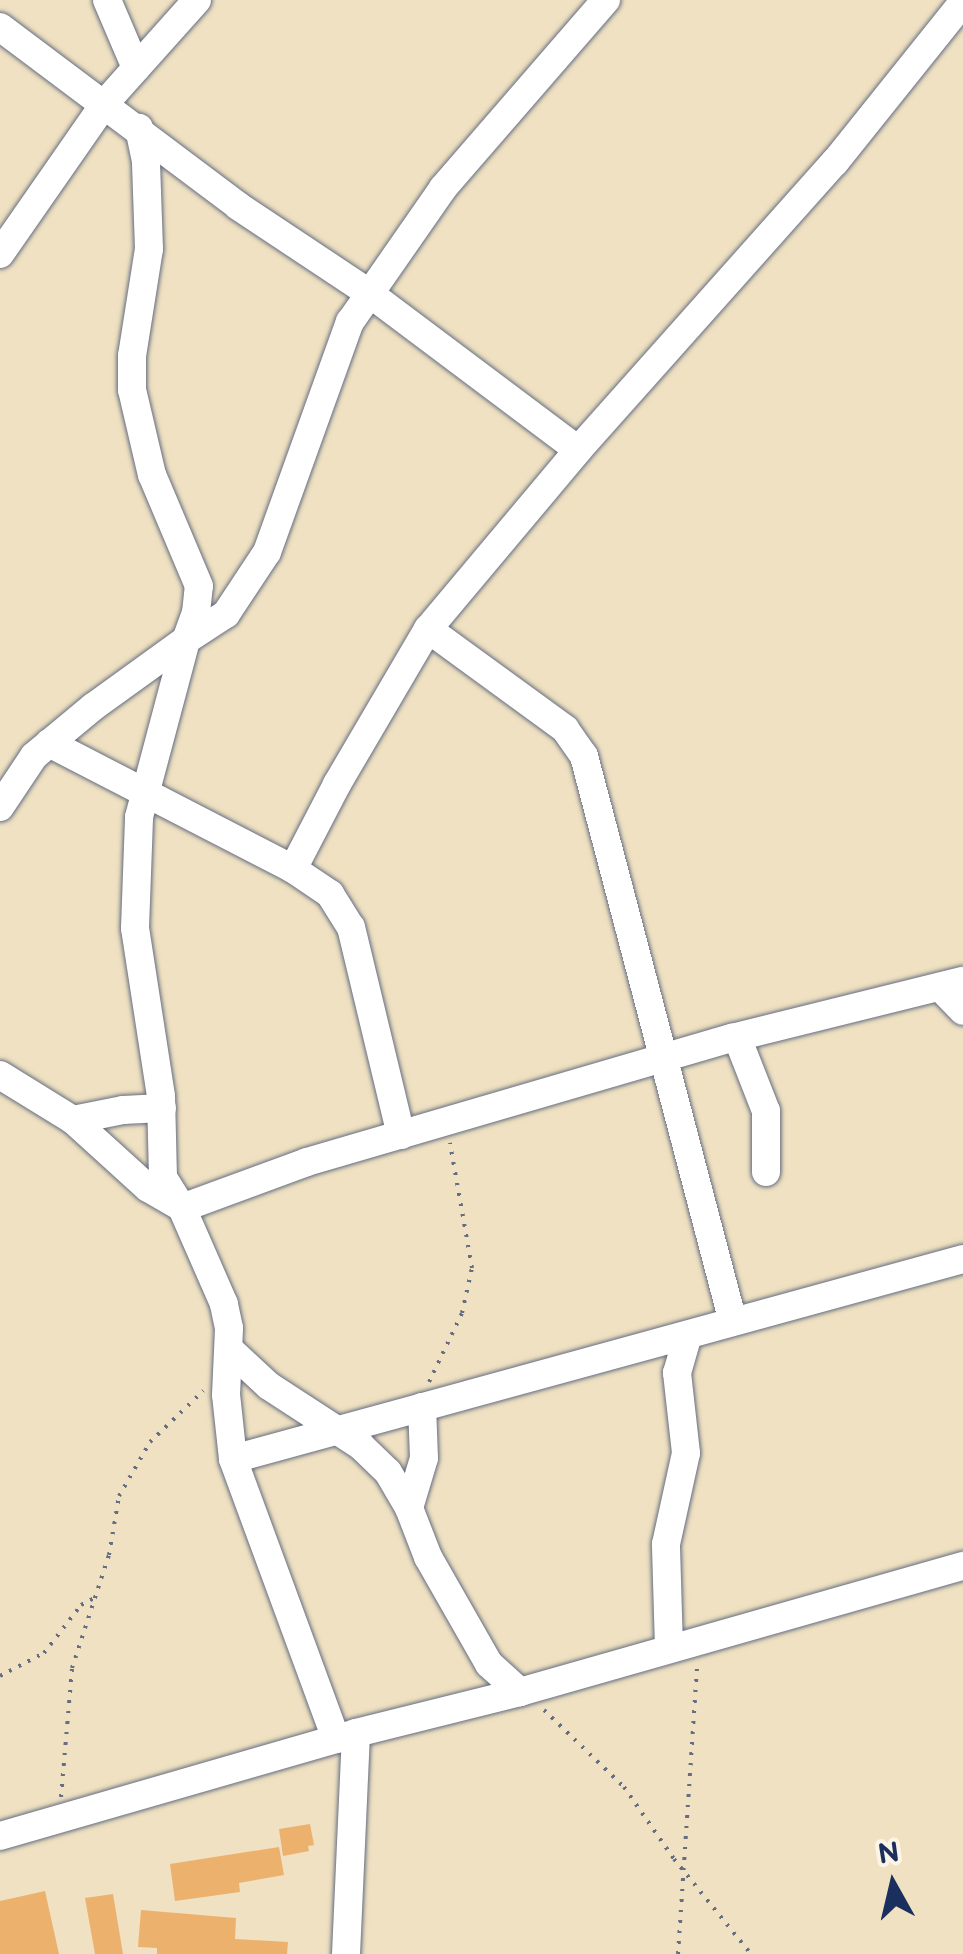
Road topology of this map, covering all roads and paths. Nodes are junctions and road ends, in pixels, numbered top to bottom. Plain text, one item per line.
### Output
1 (107, 0) edge
2 (197, 0) edge
3 (606, 0) edge
4 (963, 2) edge
5 (0, 27) edge
6 (136, 68) junction
7 (105, 104) junction
8 (139, 128) junction
9 (12, 222) edge
10 (0, 254) edge
11 (369, 293) junction
12 (578, 450) junction
13 (428, 630) junction
14 (186, 640) junction
15 (49, 743) junction
16 (148, 792) junction
17 (0, 807) edge
18 (293, 869) junction
19 (952, 984) edge
20 (963, 1011) edge
21 (737, 1037) junction
22 (662, 1061) junction
23 (0, 1076) edge
24 (162, 1108) junction
25 (74, 1120) junction
26 (444, 1124) junction
27 (401, 1135) junction
28 (766, 1172) dead end
29 (182, 1208) junction
30 (963, 1259) edge
31 (733, 1322) junction
32 (688, 1334) junction
33 (229, 1359) junction
34 (422, 1408) junction
35 (332, 1431) junction
36 (233, 1460) junction
37 (410, 1508) junction
38 (963, 1566) edge
39 (94, 1597) junction
40 (697, 1639) junction
41 (669, 1648) junction
42 (0, 1676) edge
43 (520, 1692) junction
44 (346, 1736) junction
45 (55, 1821) junction
46 (0, 1836) edge
47 (684, 1870) junction
48 (346, 1954) edge
49 (678, 1954) edge
50 (750, 1954) edge

1 - 6 street
2 - 6 street
3 - 11 street
4 - 12 street
5 - 7 street
6 - 7 street
7 - 8 street
7 - 9 street
8 - 11 street
8 - 14 street
9 - 10 street
11 - 12 street
11 - 14 street
12 - 13 street
13 - 18 street
13 - 22 street
14 - 15 street
14 - 16 street
15 - 16 street
15 - 17 street
16 - 18 street
16 - 24 street
18 - 27 street
19 - 20 street
19 - 21 street
21 - 22 street
21 - 28 street
22 - 26 street
22 - 31 street
23 - 25 street
24 - 25 street
24 - 29 street
25 - 29 street
26 - 27 street
26 - 34 path
27 - 29 street
29 - 33 street
30 - 31 street
31 - 32 street
32 - 34 street
32 - 41 street
33 - 35 street
33 - 36 street
33 - 39 path
34 - 35 street
34 - 37 street
35 - 36 street
35 - 37 street
36 - 44 street
37 - 43 street
38 - 40 street
39 - 42 path
39 - 45 path
40 - 41 street
40 - 47 path
41 - 43 street
43 - 44 street
43 - 47 path
44 - 45 street
44 - 48 street
45 - 46 street
47 - 49 path
47 - 50 path

